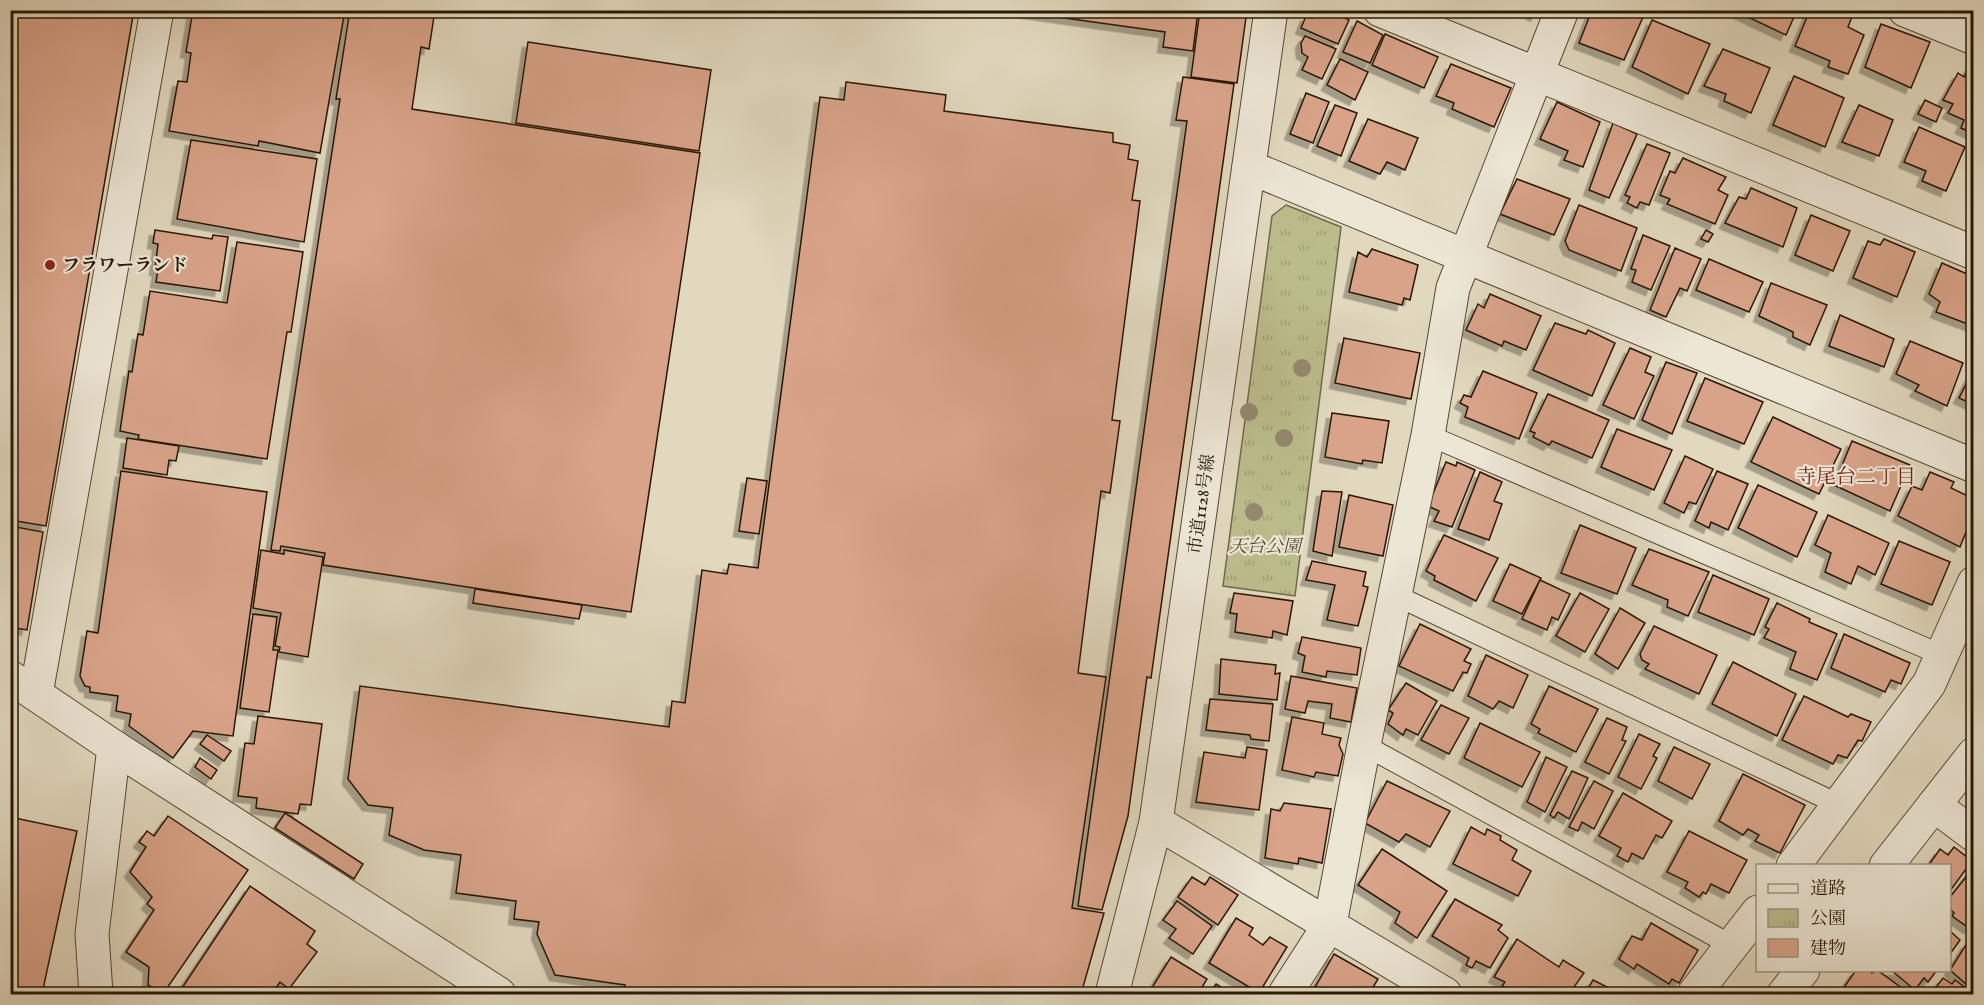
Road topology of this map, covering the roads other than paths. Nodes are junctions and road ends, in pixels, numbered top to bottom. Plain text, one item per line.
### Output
1 (157, 10) edge
2 (1270, 10) edge
3 (1380, 10) edge
4 (1562, 10) edge
5 (1905, 10) edge
6 (1974, 38) edge
7 (1536, 75) junction
8 (1249, 167) junction
9 (1974, 253) edge
10 (1464, 258) junction
11 (1428, 435) junction
12 (1974, 466) edge
13 (1974, 583) edge
14 (1395, 595) junction
15 (1942, 654) junction
16 (23, 685) edge
17 (1364, 746) junction
18 (114, 747) junction
19 (1974, 754) edge
20 (1840, 805) junction
21 (1934, 805) junction
22 (1156, 822) junction
23 (1974, 835) edge
24 (1795, 864) edge
25 (1888, 864) edge
26 (1756, 914) edge
27 (1330, 924) junction
28 (1731, 945) junction
29 (1801, 972) edge
30 (96, 994) edge
31 (499, 994) edge
32 (1112, 994) edge
33 (1285, 994) edge
34 (1445, 994) edge
35 (1694, 994) edge
36 (1784, 994) edge

1 - 16 street
2 - 8 street, 市道1128号線
3 - 7 street
4 - 7 street
5 - 6 street
7 - 9 street
7 - 10 street
8 - 10 street
8 - 22 street, 市道1128号線
10 - 11 street
10 - 12 street
11 - 14 street
11 - 15 lane
13 - 15 street
14 - 17 street
14 - 20 lane
15 - 20 street
16 - 18 street
17 - 27 street
17 - 28 lane
18 - 30 street
18 - 31 street
19 - 21 street
20 - 24 street
21 - 23 street
21 - 25 street
22 - 27 street
22 - 32 street, 市道1128号線
26 - 28 street
27 - 33 street
27 - 34 street
28 - 35 street
29 - 36 street

